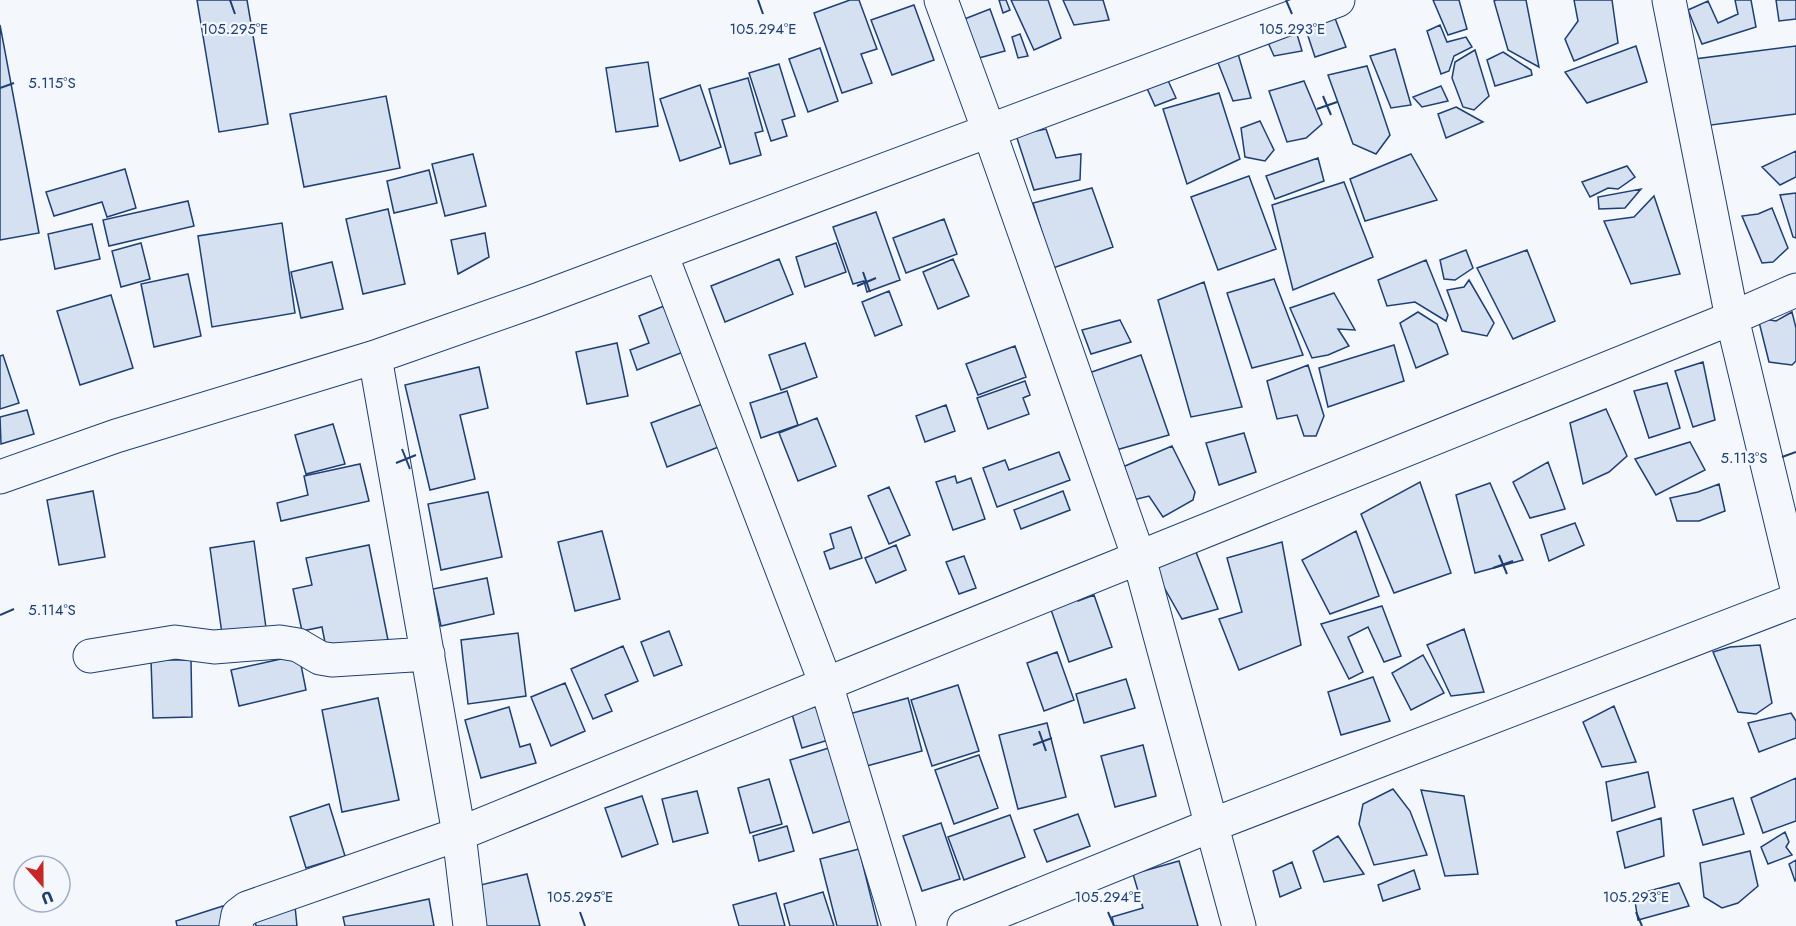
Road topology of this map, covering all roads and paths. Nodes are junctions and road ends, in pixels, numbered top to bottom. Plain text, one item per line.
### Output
1 (940, 0) edge
2 (1338, 0) edge
3 (1670, 0) edge
4 (989, 131) junction
5 (661, 254) junction
6 (1796, 290) edge
7 (1732, 318) junction
8 (375, 357) junction
9 (0, 477) edge
10 (1139, 558) junction
11 (1796, 584) edge
12 (1796, 600) edge
13 (428, 654) junction
14 (90, 656) dead end
15 (826, 684) junction
16 (1212, 825) junction
17 (459, 834) junction
18 (236, 926) edge
19 (470, 926) edge
20 (898, 926) edge
21 (964, 926) edge
22 (1239, 926) edge

1 - 4 street
2 - 4 street
3 - 7 street
4 - 5 street
4 - 10 street
5 - 8 street
5 - 15 street
6 - 7 street
7 - 10 street
7 - 11 street
8 - 9 street
8 - 13 street
10 - 15 street
10 - 16 street
12 - 16 street
13 - 14 street
13 - 17 street
15 - 17 street
15 - 20 street
16 - 21 street
16 - 22 street
17 - 18 street
17 - 19 street

